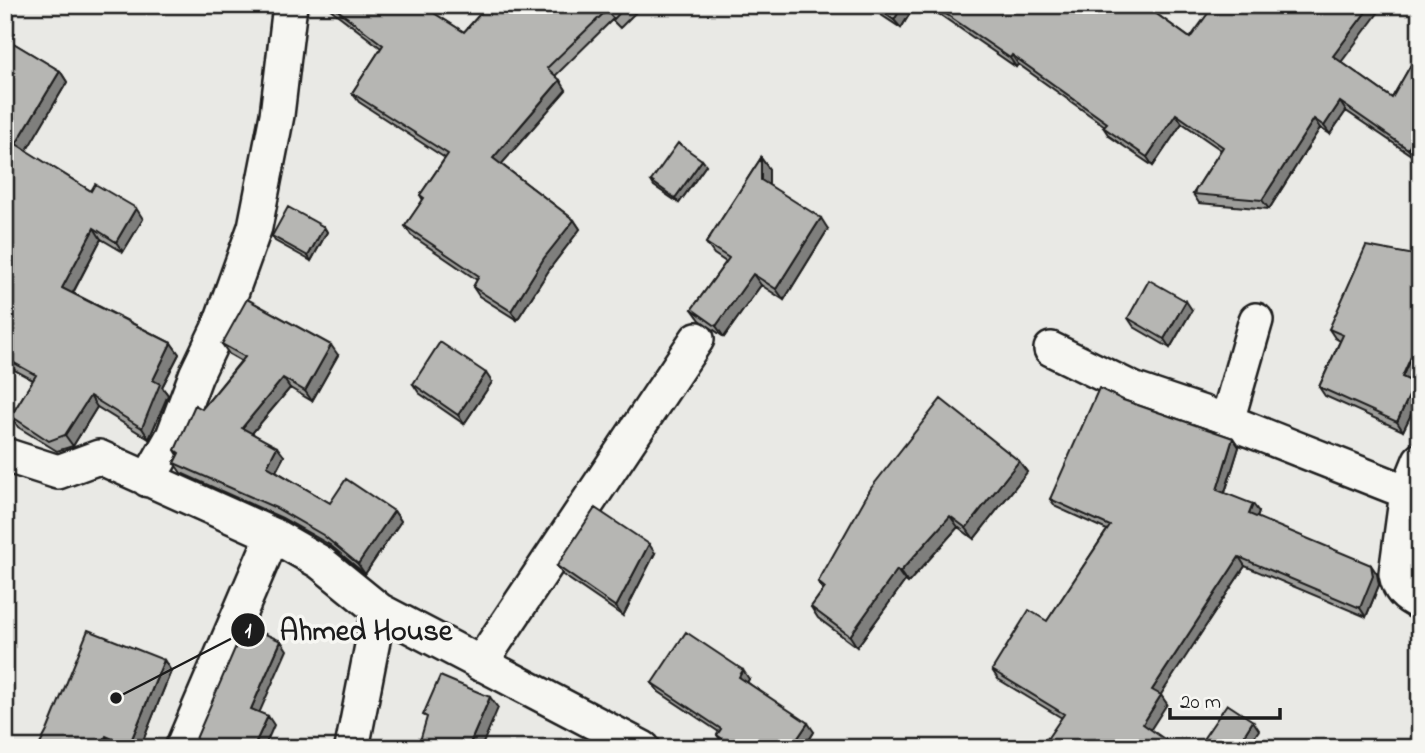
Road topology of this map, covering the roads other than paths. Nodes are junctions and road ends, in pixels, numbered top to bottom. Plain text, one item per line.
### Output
1 (290, 5) edge
2 (1256, 320) dead end
3 (697, 339) dead end
4 (1051, 349) dead end
5 (1227, 421) junction
6 (5, 455) edge
7 (1420, 460) edge
8 (148, 480) junction
9 (1407, 492) junction
10 (273, 535) junction
11 (1420, 603) edge
12 (379, 610) junction
13 (480, 664) junction
14 (183, 748) edge
15 (352, 748) edge
16 (643, 748) edge

1 - 8 street
2 - 5 street
3 - 13 street
4 - 5 street
5 - 9 street
6 - 8 street
7 - 9 street
8 - 10 street
9 - 11 street
10 - 12 street
10 - 14 street
12 - 13 street
12 - 15 street
13 - 16 street

